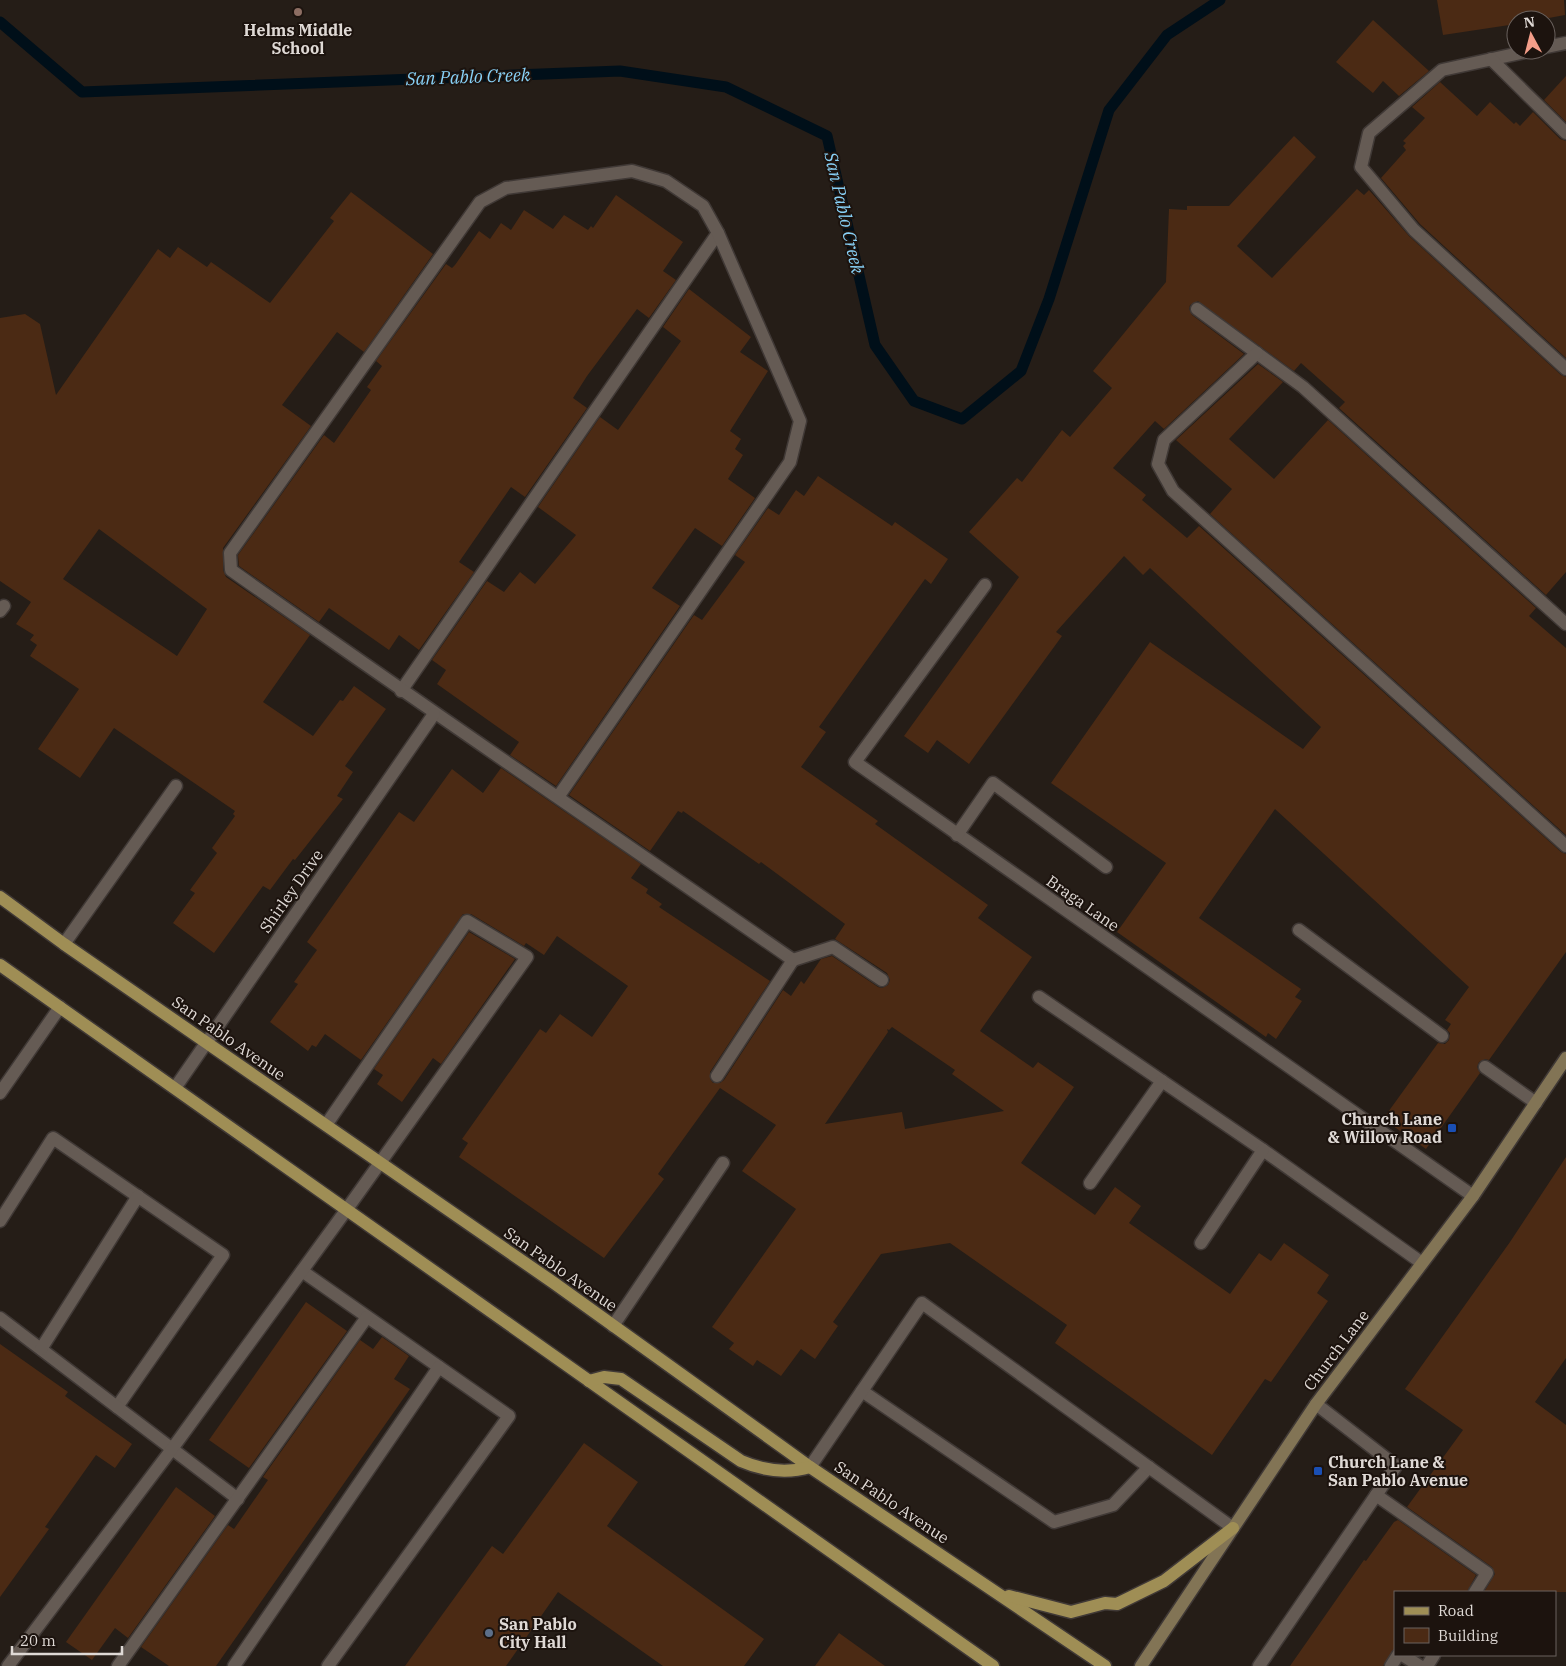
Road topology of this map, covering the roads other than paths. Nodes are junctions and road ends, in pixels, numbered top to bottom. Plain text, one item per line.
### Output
1 (1506, 56) edge
2 (1491, 59) junction
3 (1566, 133) edge
4 (718, 233) junction
5 (1197, 309) dead end
6 (1257, 353) junction
7 (1566, 369) edge
8 (985, 586) dead end
9 (1566, 624) edge
10 (402, 691) junction
11 (434, 714) junction
12 (176, 786) dead end
13 (558, 797) junction
14 (956, 835) junction
15 (1566, 846) edge
16 (1106, 867) dead end
17 (0, 897) edge
18 (1299, 930) dead end
19 (64, 944) junction
20 (793, 960) junction
21 (0, 965) edge
22 (882, 980) dead end
23 (1038, 997) dead end
24 (60, 1008) junction
25 (1442, 1036) dead end
26 (207, 1042) junction
27 (1566, 1058) edge
28 (1485, 1067) dead end
29 (717, 1076) dead end
30 (1162, 1081) junction
31 (176, 1088) junction
32 (0, 1093) edge
33 (1536, 1103) junction
34 (326, 1125) junction
35 (1263, 1150) junction
36 (379, 1162) junction
37 (724, 1163) dead end
38 (1090, 1183) dead end
39 (138, 1196) junction
40 (1473, 1196) junction
41 (347, 1210) junction
42 (0, 1221) edge
43 (1201, 1243) dead end
44 (1422, 1263) junction
45 (302, 1271) junction
46 (367, 1317) junction
47 (0, 1318) edge
48 (613, 1326) junction
49 (41, 1350) junction
50 (439, 1367) junction
51 (589, 1382) junction
52 (862, 1391) junction
53 (1316, 1404) junction
54 (117, 1407) junction
55 (172, 1449) junction
56 (810, 1466) junction
57 (1149, 1467) junction
58 (1376, 1495) junction
59 (238, 1499) junction
60 (1233, 1528) junction
61 (1476, 1591) edge
62 (1001, 1594) junction
63 (1404, 1656) edge
64 (990, 1665) edge
65 (8, 1666) edge
66 (118, 1666) edge
67 (234, 1666) edge
68 (328, 1666) edge
69 (1105, 1666) edge
70 (1141, 1666) edge
71 (1260, 1666) edge
72 (1420, 1666) edge

1 - 2 street
2 - 3 street
2 - 7 street
4 - 10 street
4 - 10 street
4 - 13 street
5 - 6 street
6 - 9 street
6 - 15 street
8 - 14 street, Braga Lane
10 - 11 street
11 - 13 street
11 - 26 street, Shirley Drive
12 - 19 street
13 - 20 street
14 - 16 street
14 - 40 street, Braga Lane
17 - 19 main road, San Pablo Avenue
18 - 25 street
19 - 26 main road, San Pablo Avenue
20 - 22 street
20 - 29 street
21 - 24 main road
23 - 30 street
24 - 31 main road
24 - 32 street
26 - 31 street, Shirley Drive
26 - 34 main road, San Pablo Avenue
27 - 33 street, Church Lane
28 - 33 street
30 - 35 street
30 - 38 street
31 - 41 main road
33 - 40 street, Church Lane
34 - 36 main road, San Pablo Avenue
34 - 36 street
35 - 43 street
35 - 44 street
36 - 41 street
36 - 48 main road, San Pablo Avenue
37 - 48 street
39 - 42 street
39 - 49 street
39 - 54 street
40 - 44 street, Church Lane
41 - 45 street
41 - 51 main road
44 - 53 street, Church Lane
45 - 46 street
45 - 55 street
46 - 50 street
46 - 59 street
47 - 49 street
48 - 56 main road, San Pablo Avenue
49 - 54 street
50 - 67 street
50 - 68 street
51 - 56 main road
51 - 64 main road
52 - 56 street
52 - 57 street
52 - 57 street
53 - 58 street
53 - 60 street, Church Lane
54 - 55 street
55 - 59 street
55 - 65 street
56 - 62 main road, San Pablo Avenue
57 - 60 street
58 - 61 street
58 - 71 street
59 - 66 street
60 - 62 main road
60 - 70 street, Church Lane
62 - 69 main road, San Pablo Avenue
63 - 72 street

